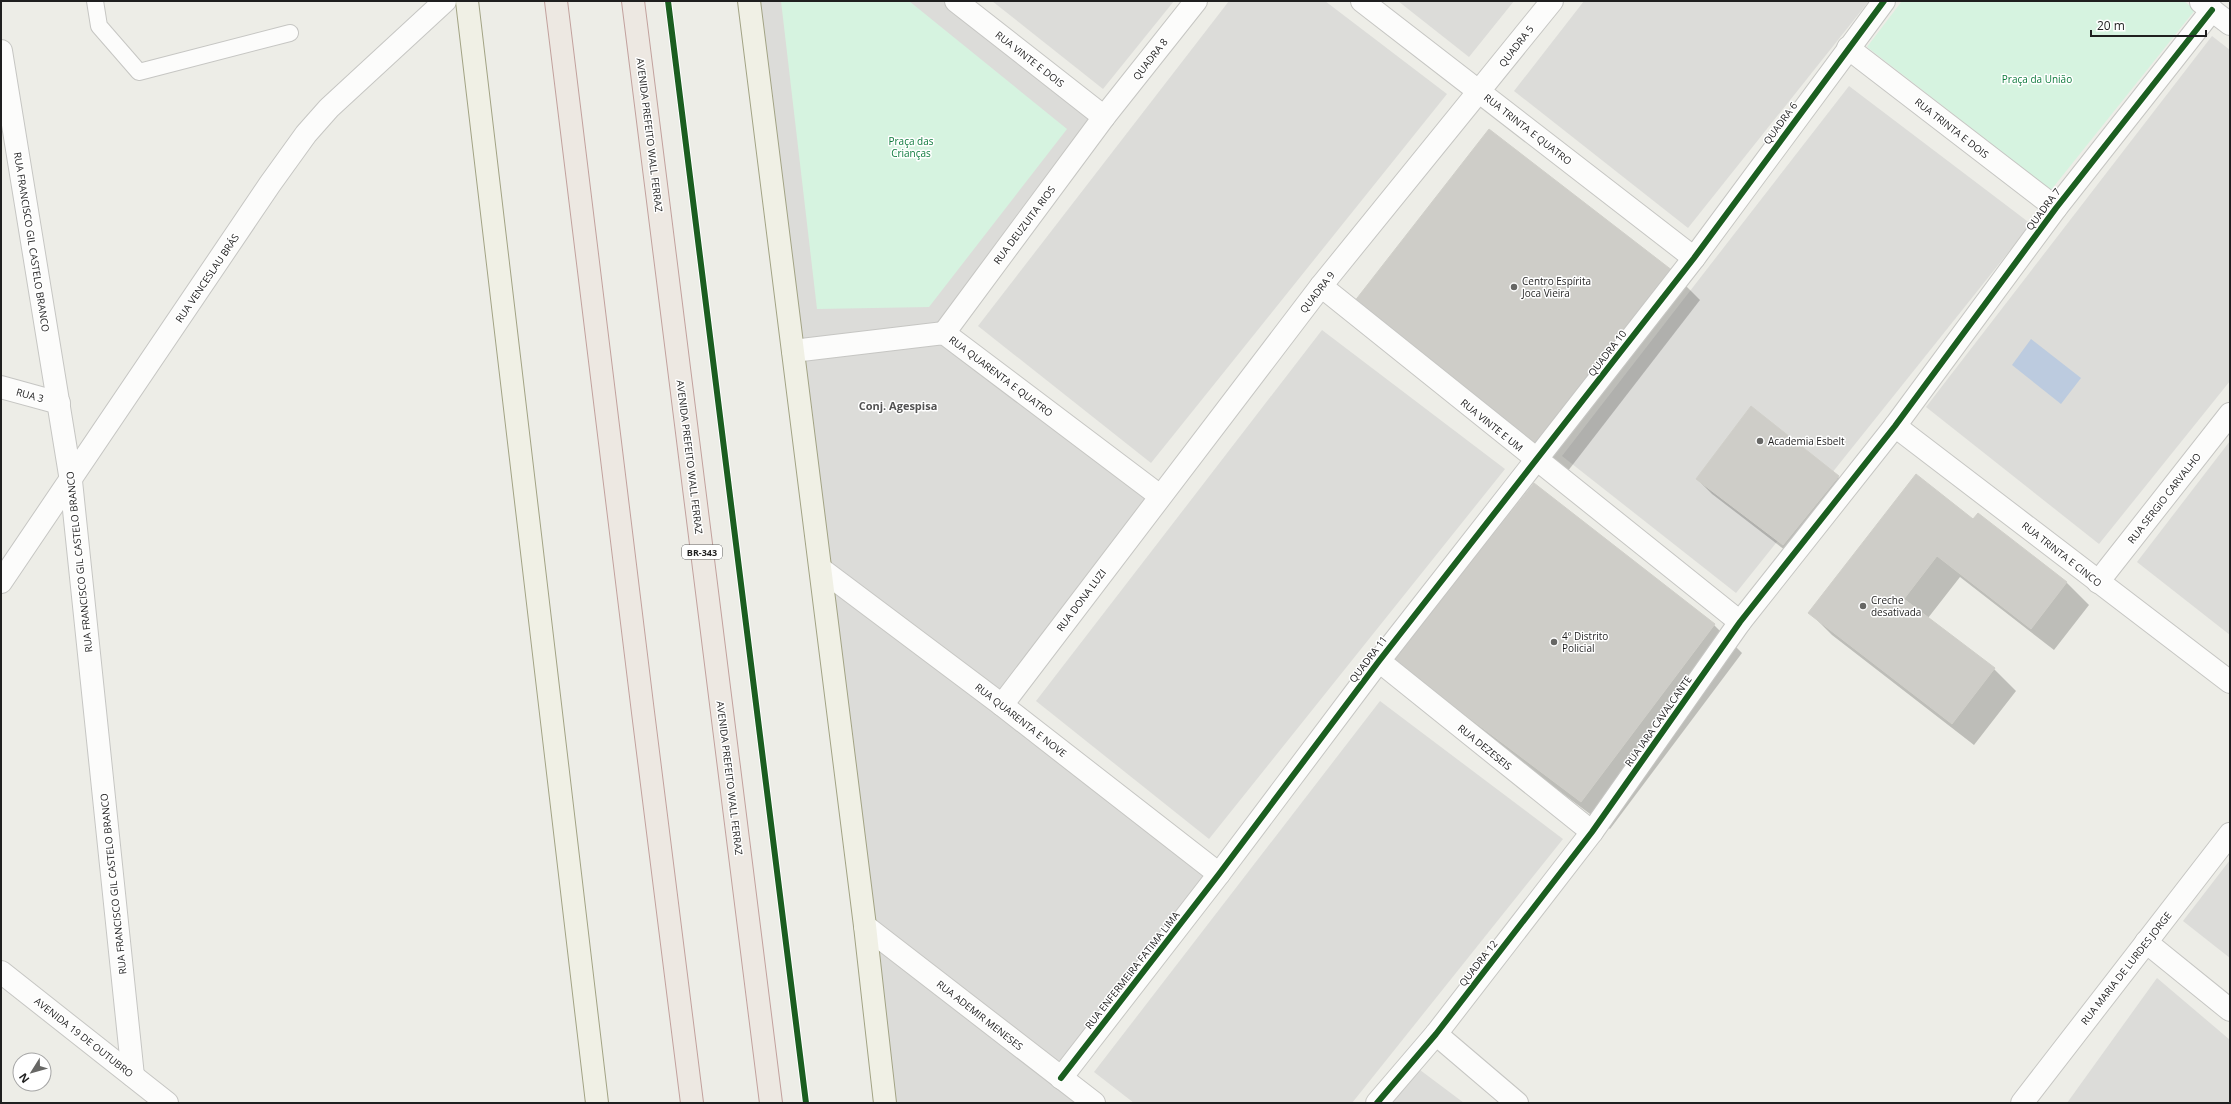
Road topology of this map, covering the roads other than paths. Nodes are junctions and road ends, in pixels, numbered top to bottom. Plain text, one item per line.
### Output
1 (95, 1) edge
2 (445, 1) edge
3 (467, 1) edge
4 (556, 1) edge
5 (633, 1) edge
6 (749, 1) edge
7 (956, 1) edge
8 (1196, 1) edge
9 (1362, 1) edge
10 (1552, 1) edge
11 (1884, 1) edge
12 (2206, 6) edge
13 (2230, 24) edge
14 (290, 33) dead end
15 (1848, 48) junction
16 (1, 51) edge
17 (1480, 92) junction
18 (1104, 117) junction
19 (2056, 208) junction
20 (1694, 258) junction
21 (1321, 286) junction
22 (944, 333) junction
23 (793, 351) junction
24 (1, 386) edge
25 (59, 403) junction
26 (2230, 414) edge
27 (1896, 426) junction
28 (1537, 460) junction
29 (71, 480) junction
30 (1160, 496) junction
31 (821, 569) junction
32 (1, 582) edge
33 (2098, 582) junction
34 (1740, 622) junction
35 (1379, 661) junction
36 (2230, 682) edge
37 (1002, 705) junction
38 (1592, 832) junction
39 (2230, 834) edge
40 (1219, 874) junction
41 (865, 926) junction
42 (2146, 942) junction
43 (1, 972) edge
44 (2230, 1010) edge
45 (1436, 1034) junction
46 (133, 1076) junction
47 (1061, 1078) junction
48 (167, 1103) edge
49 (597, 1103) edge
50 (692, 1103) edge
51 (771, 1103) edge
52 (885, 1103) edge
53 (1094, 1103) edge
54 (1377, 1103) edge
55 (1517, 1103) edge
56 (2022, 1103) edge

1 - 14 lane
2 - 29 street, RUA VENCESLAU BRÁS
3 - 49 main road
4 - 50 highway
5 - 51 highway, AVENIDA PREFEITO WALL FERRAZ / BR-343
6 - 23 main road
7 - 18 street, RUA VINTE E DOIS
8 - 18 street, QUADRA 8
9 - 17 street, RUA TRINTA E QUATRO
10 - 17 street, QUADRA 5
11 - 15 street, QUADRA 6
12 - 13 street
12 - 19 street, QUADRA 7
15 - 19 street, RUA TRINTA E DOIS
15 - 20 street, QUADRA 6
16 - 25 street, RUA FRANCISCO GIL CASTELO BRANCO
17 - 20 street, RUA TRINTA E QUATRO
17 - 21 street, QUADRA 9
18 - 22 street, RUA DEUZUITA RIOS
19 - 27 street, QUADRA 7
20 - 28 street, QUADRA 10
21 - 28 street, RUA VINTE E UM
21 - 30 street, QUADRA 9
22 - 23 street, RUA QUARENTA E QUATRO
22 - 30 street, RUA QUARENTA E QUATRO
23 - 31 main road
24 - 25 street, RUA 3
25 - 29 street, RUA FRANCISCO GIL CASTELO BRANCO
26 - 33 street, RUA SERGIO CARVALHO
27 - 33 street, RUA TRINTA E CINCO
27 - 34 street
28 - 34 street, RUA VINTE E UM
28 - 35 street, QUADRA 11
29 - 32 street, RUA VENCESLAU BRÁS
29 - 46 street, RUA FRANCISCO GIL CASTELO BRANCO
30 - 37 street, RUA DONA LUZI
31 - 37 street, RUA QUARENTA E NOVE
31 - 41 main road
33 - 36 street, RUA TRINTA E CINCO
34 - 38 street, RUA IARA CAVALCANTE
35 - 38 street, RUA DEZESEIS
35 - 40 street, QUADRA 11
37 - 40 street, RUA QUARENTA E NOVE
38 - 45 street, QUADRA 12
39 - 42 street, RUA MARIA DE LURDES JORGE
40 - 47 street, RUA ENFERMEIRA FATIMA LIMA
41 - 47 street, RUA ADEMIR MENESES
41 - 52 main road
42 - 44 street
42 - 56 street, RUA MARIA DE LURDES JORGE
43 - 46 street, AVENIDA 19 DE OUTUBRO
45 - 54 street, QUADRA 12
45 - 55 street
46 - 48 street, AVENIDA 19 DE OUTUBRO
47 - 53 street, RUA ADEMIR MENESES

